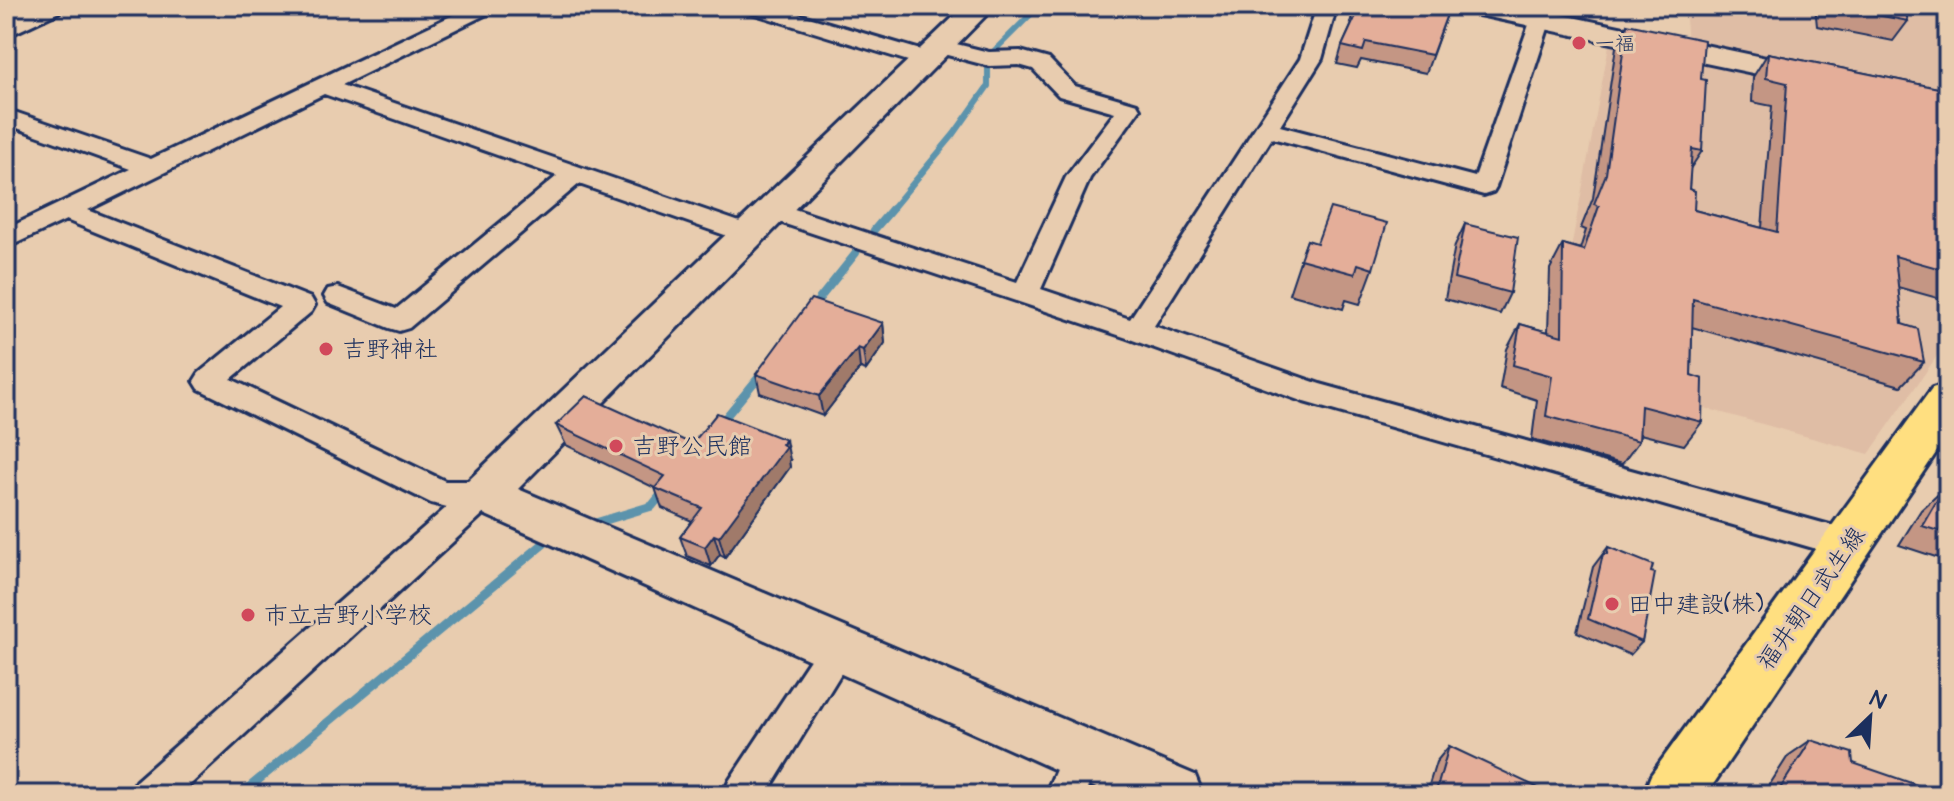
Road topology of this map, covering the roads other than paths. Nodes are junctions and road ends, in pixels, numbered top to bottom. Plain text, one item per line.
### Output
1 (49, 6) edge
2 (488, 6) edge
3 (749, 6) edge
4 (981, 6) edge
5 (1327, 6) edge
6 (1479, 6) edge
7 (1541, 19) junction
8 (6, 28) edge
9 (933, 53) junction
10 (1838, 82) edge
11 (323, 86) junction
12 (6, 116) edge
13 (1268, 130) junction
14 (151, 168) junction
15 (575, 174) junction
16 (65, 210) junction
17 (762, 223) junction
18 (6, 239) edge
19 (1025, 294) junction
20 (338, 296) dead end
21 (1137, 331) junction
22 (1948, 400) edge
23 (484, 494) junction
24 (1848, 544) junction
25 (838, 649) junction
26 (1074, 775) edge
27 (150, 795) edge
28 (743, 795) edge
29 (1175, 795) edge
30 (1672, 795) edge

1 - 8 street
2 - 11 street
3 - 9 street
4 - 9 street
5 - 13 street
6 - 7 street
7 - 10 street
7 - 13 street
9 - 17 street
9 - 19 street
11 - 14 street
11 - 15 street
12 - 14 street
13 - 21 street
14 - 16 street
15 - 17 street
15 - 20 street
16 - 18 street
16 - 23 street
17 - 19 street
17 - 23 street
19 - 21 street
21 - 24 street
22 - 24 main road, 福井朝日武生線
23 - 25 street
23 - 27 street
24 - 30 main road, 福井朝日武生線
25 - 26 street
25 - 28 street
26 - 29 street

